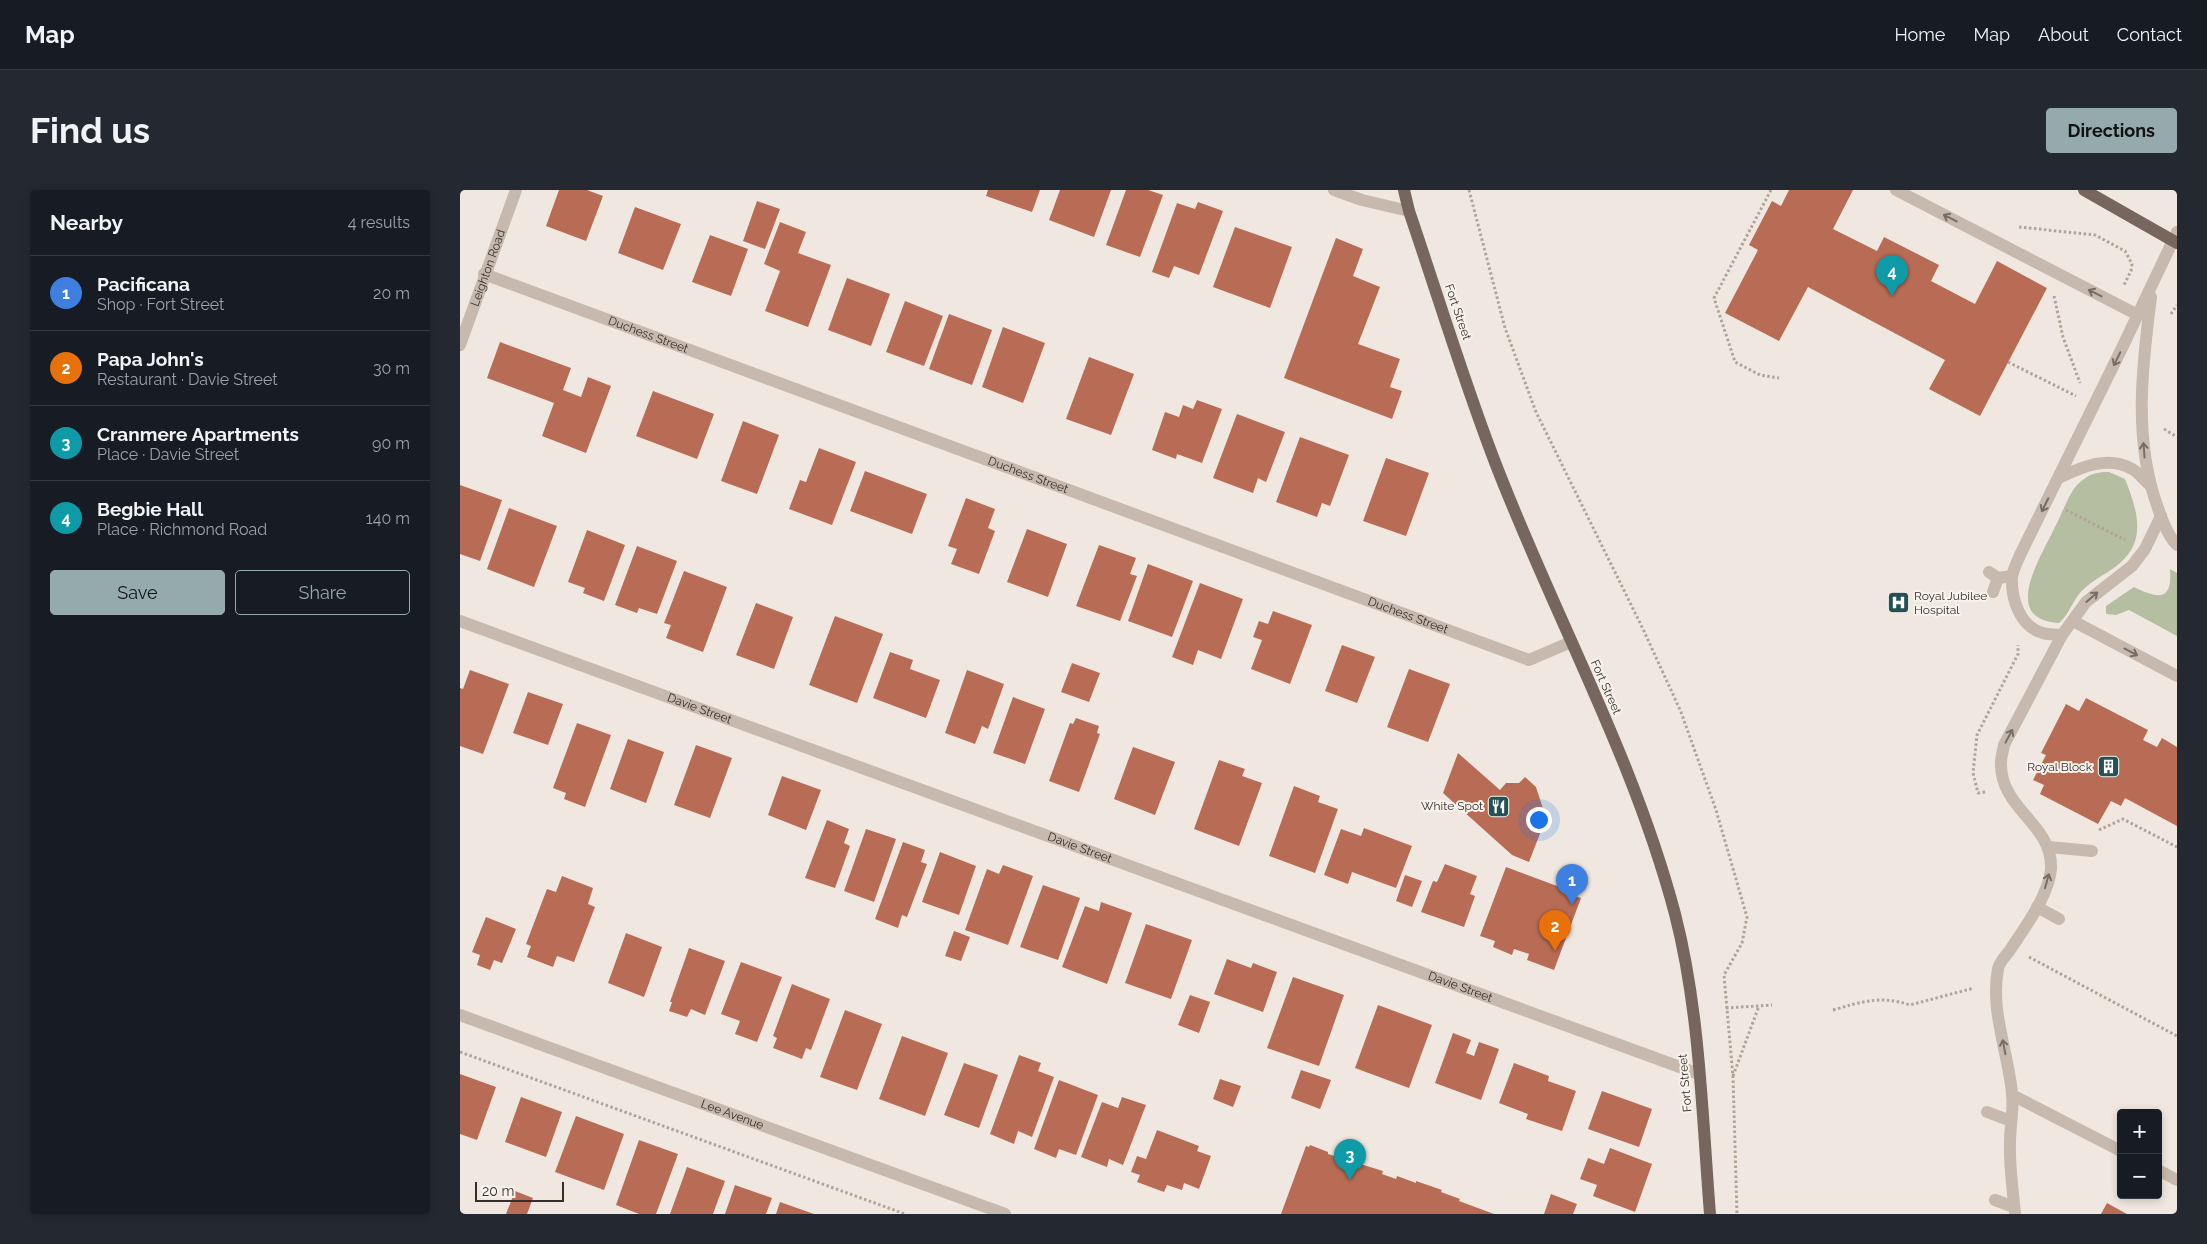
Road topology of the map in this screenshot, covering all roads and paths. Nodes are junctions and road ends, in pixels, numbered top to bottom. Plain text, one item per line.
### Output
1 (516, 190) edge
2 (1334, 190) edge
3 (1404, 190) edge
4 (1469, 190) edge
5 (1771, 190) edge
6 (1896, 190) edge
7 (2084, 190) edge
8 (1409, 211) junction
9 (2012, 224) dead end
10 (2176, 238) edge
11 (2050, 270) junction
12 (484, 274) junction
13 (2152, 285) junction
14 (2123, 288) dead end
15 (2138, 315) junction
16 (460, 345) edge
17 (2008, 362) dead end
18 (1779, 378) dead end
19 (2081, 386) dead end
20 (2077, 396) dead end
21 (2059, 478) junction
22 (2150, 485) junction
23 (2048, 500) junction
24 (2161, 516) junction
25 (2177, 545) edge
26 (2145, 549) junction
27 (2012, 576) junction
28 (1993, 592) dead end
29 (460, 621) edge
30 (2072, 621) junction
31 (2062, 635) junction
32 (1571, 642) junction
33 (2177, 676) edge
34 (2093, 832) dead end
35 (2049, 847) junction
36 (2177, 847) edge
37 (2092, 851) dead end
38 (2037, 907) junction
39 (2059, 919) dead end
40 (2010, 949) junction
41 (1772, 1005) dead end
42 (1759, 1006) junction
43 (1726, 1008) junction
44 (460, 1015) edge
45 (2177, 1036) edge
46 (460, 1052) edge
47 (1699, 1074) junction
48 (1733, 1077) junction
49 (2012, 1095) junction
50 (1987, 1112) dead end
51 (2011, 1122) junction
52 (2117, 1149) edge
53 (2162, 1172) edge
54 (2177, 1180) edge
55 (1994, 1200) dead end
56 (2014, 1211) edge
57 (905, 1214) edge
58 (1005, 1214) edge
59 (1710, 1214) edge
60 (1737, 1214) edge

1 - 12 street, Leighton Road
2 - 8 street
3 - 8 main road, Fort Street
4 - 43 path
5 - 18 path
11 -> 6 street
7 - 10 main road
8 - 32 main road, Fort Street
9 - 14 path
10 - 13 street
15 -> 11 street
11 - 19 path
12 - 16 street, Leighton Road
12 - 32 street, Duchess Street
13 - 15 street
22 -> 13 street
15 -> 21 street
17 - 20 path
21 - 22 street
21 - 23 street
22 - 24 street
23 - 26 path
23 -> 27 street
24 - 25 street
24 - 26 street
30 -> 26 street
27 - 28 street
27 - 31 street
29 - 47 street, Davie Street
30 - 31 street
30 -> 33 street
35 -> 31 street
32 - 47 main road, Fort Street
34 - 36 path
35 - 37 street
38 -> 35 street
38 - 39 street
38 - 40 street
40 - 45 path
49 -> 40 street
41 - 42 path
42 - 43 path
42 - 48 path
43 - 48 path
44 - 58 street, Lee Avenue
46 - 57 path
47 - 59 main road, Fort Street
48 - 60 path
49 - 51 street
49 - 52 street
50 - 51 street
51 - 56 street
53 - 54 street
55 - 56 street

